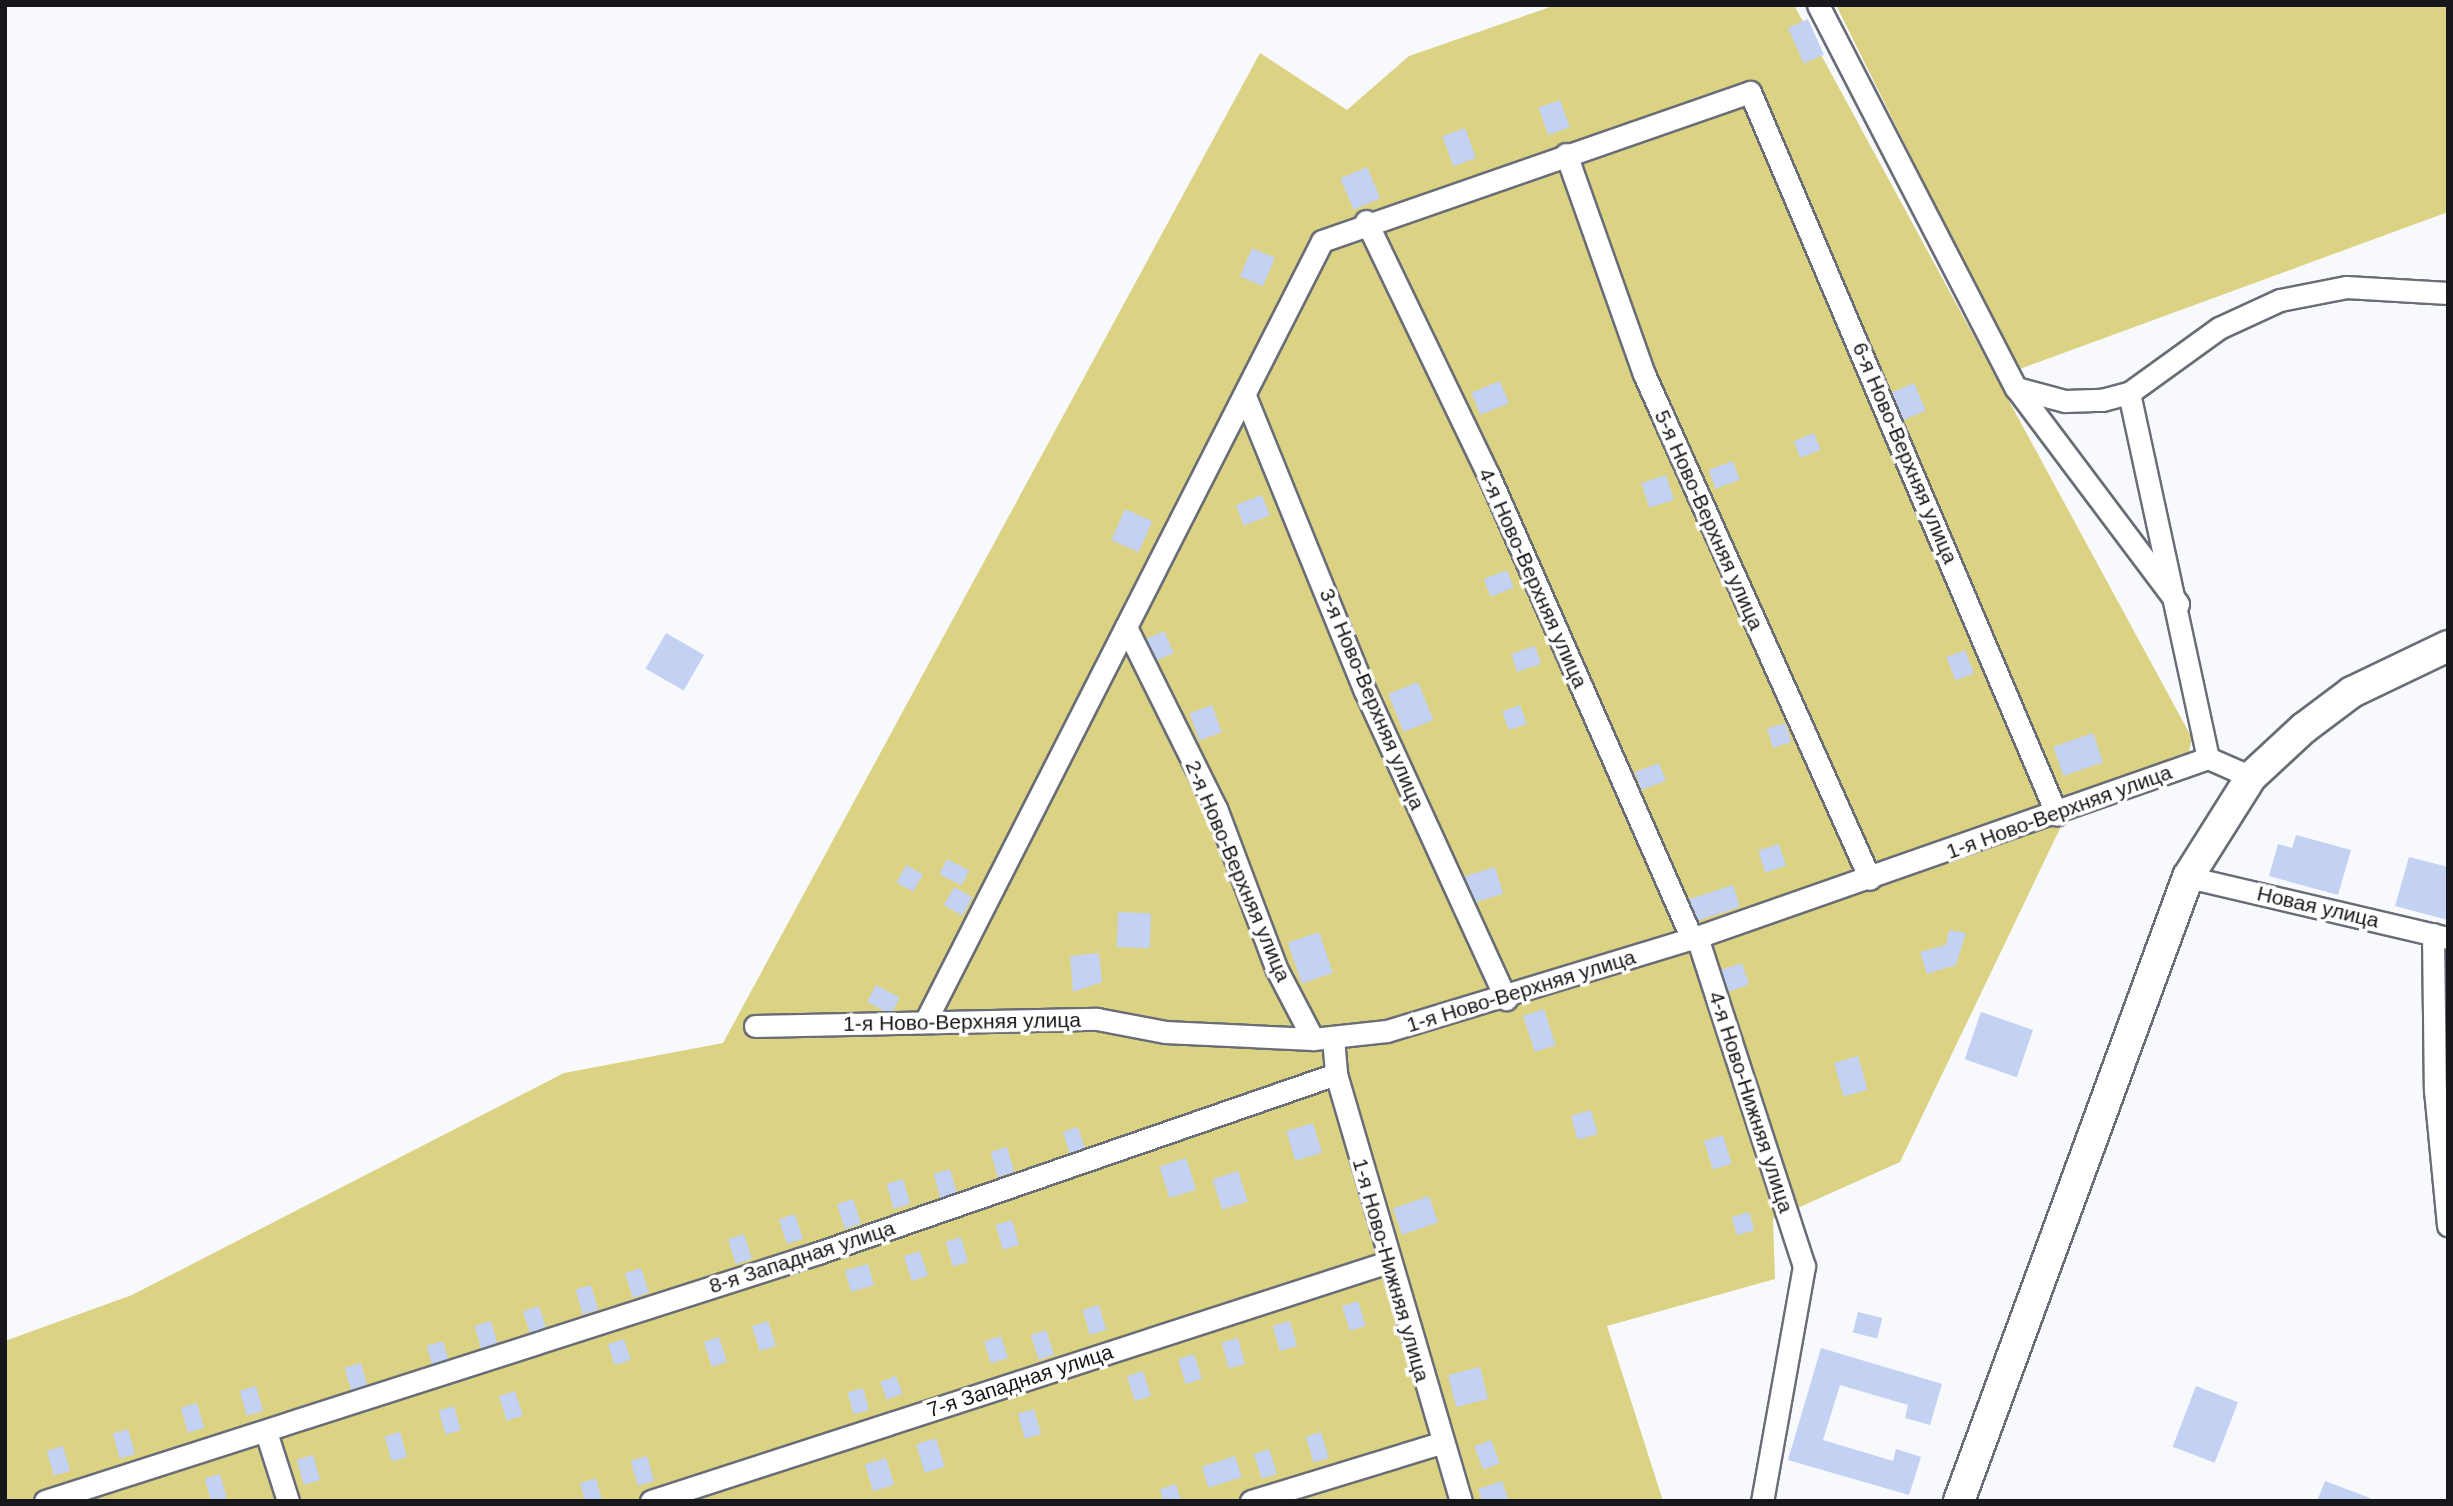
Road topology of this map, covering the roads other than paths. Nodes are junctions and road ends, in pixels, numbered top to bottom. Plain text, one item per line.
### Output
1 (1818, 5) edge
2 (1566, 154) junction
3 (1366, 221) junction
4 (2448, 293) edge
5 (2015, 388) junction
6 (2129, 393) junction
7 (1245, 396) junction
8 (2178, 604) junction
9 (1125, 627) junction
10 (2448, 646) edge
11 (2208, 758) junction
12 (2251, 777) junction
13 (2057, 816) junction
14 (2188, 877) junction
15 (1870, 879) junction
16 (2440, 936) edge
17 (1695, 938) junction
18 (1506, 999) junction
19 (925, 1022) junction
20 (755, 1026) dead end
21 (1323, 1039) junction
22 (1336, 1074) junction
23 (2448, 1225) edge
24 (1388, 1262) junction
25 (266, 1433) junction
26 (1441, 1443) junction
27 (45, 1501) edge
28 (288, 1501) edge
29 (651, 1501) edge
30 (1251, 1501) edge
31 (1461, 1501) edge
32 (1762, 1501) edge
33 (1959, 1501) edge

1 - 5 street
2 - 3 street
2 - 13 street, 6-я Ново-Верхняя улица
2 - 15 street, 5-я Ново-Верхняя улица
3 - 7 street
3 - 17 street, 4-я Ново-Верхняя улица
4 - 6 street
5 - 6 street
5 - 8 street
6 - 8 street
7 - 9 street
7 - 18 street, 3-я Ново-Верхняя улица
8 - 11 street
9 - 19 street
9 - 21 street, 2-я Ново-Верхняя улица
10 - 12 main road
11 - 12 street
11 - 13 street, 1-я Ново-Верхняя улица
12 - 14 main road
13 - 15 street, 1-я Ново-Верхняя улица
14 - 16 street, Новая улица
14 - 33 main road
15 - 17 street, 1-я Ново-Верхняя улица
16 - 23 street
17 - 18 street, 1-я Ново-Верхняя улица
17 - 32 street, 4-я Ново-Нижняя улица
18 - 21 street, 1-я Ново-Верхняя улица
19 - 20 street, 1-я Ново-Верхняя улица
19 - 21 street, 1-я Ново-Верхняя улица
21 - 22 street, 1-я Ново-Нижняя улица
22 - 24 street, 1-я Ново-Нижняя улица
22 - 25 street, 8-я Западная улица
24 - 26 street, 1-я Ново-Нижняя улица
24 - 29 street, 7-я Западная улица
25 - 27 street, 8-я Западная улица
25 - 28 street
26 - 30 street
26 - 31 street, 1-я Ново-Нижняя улица

